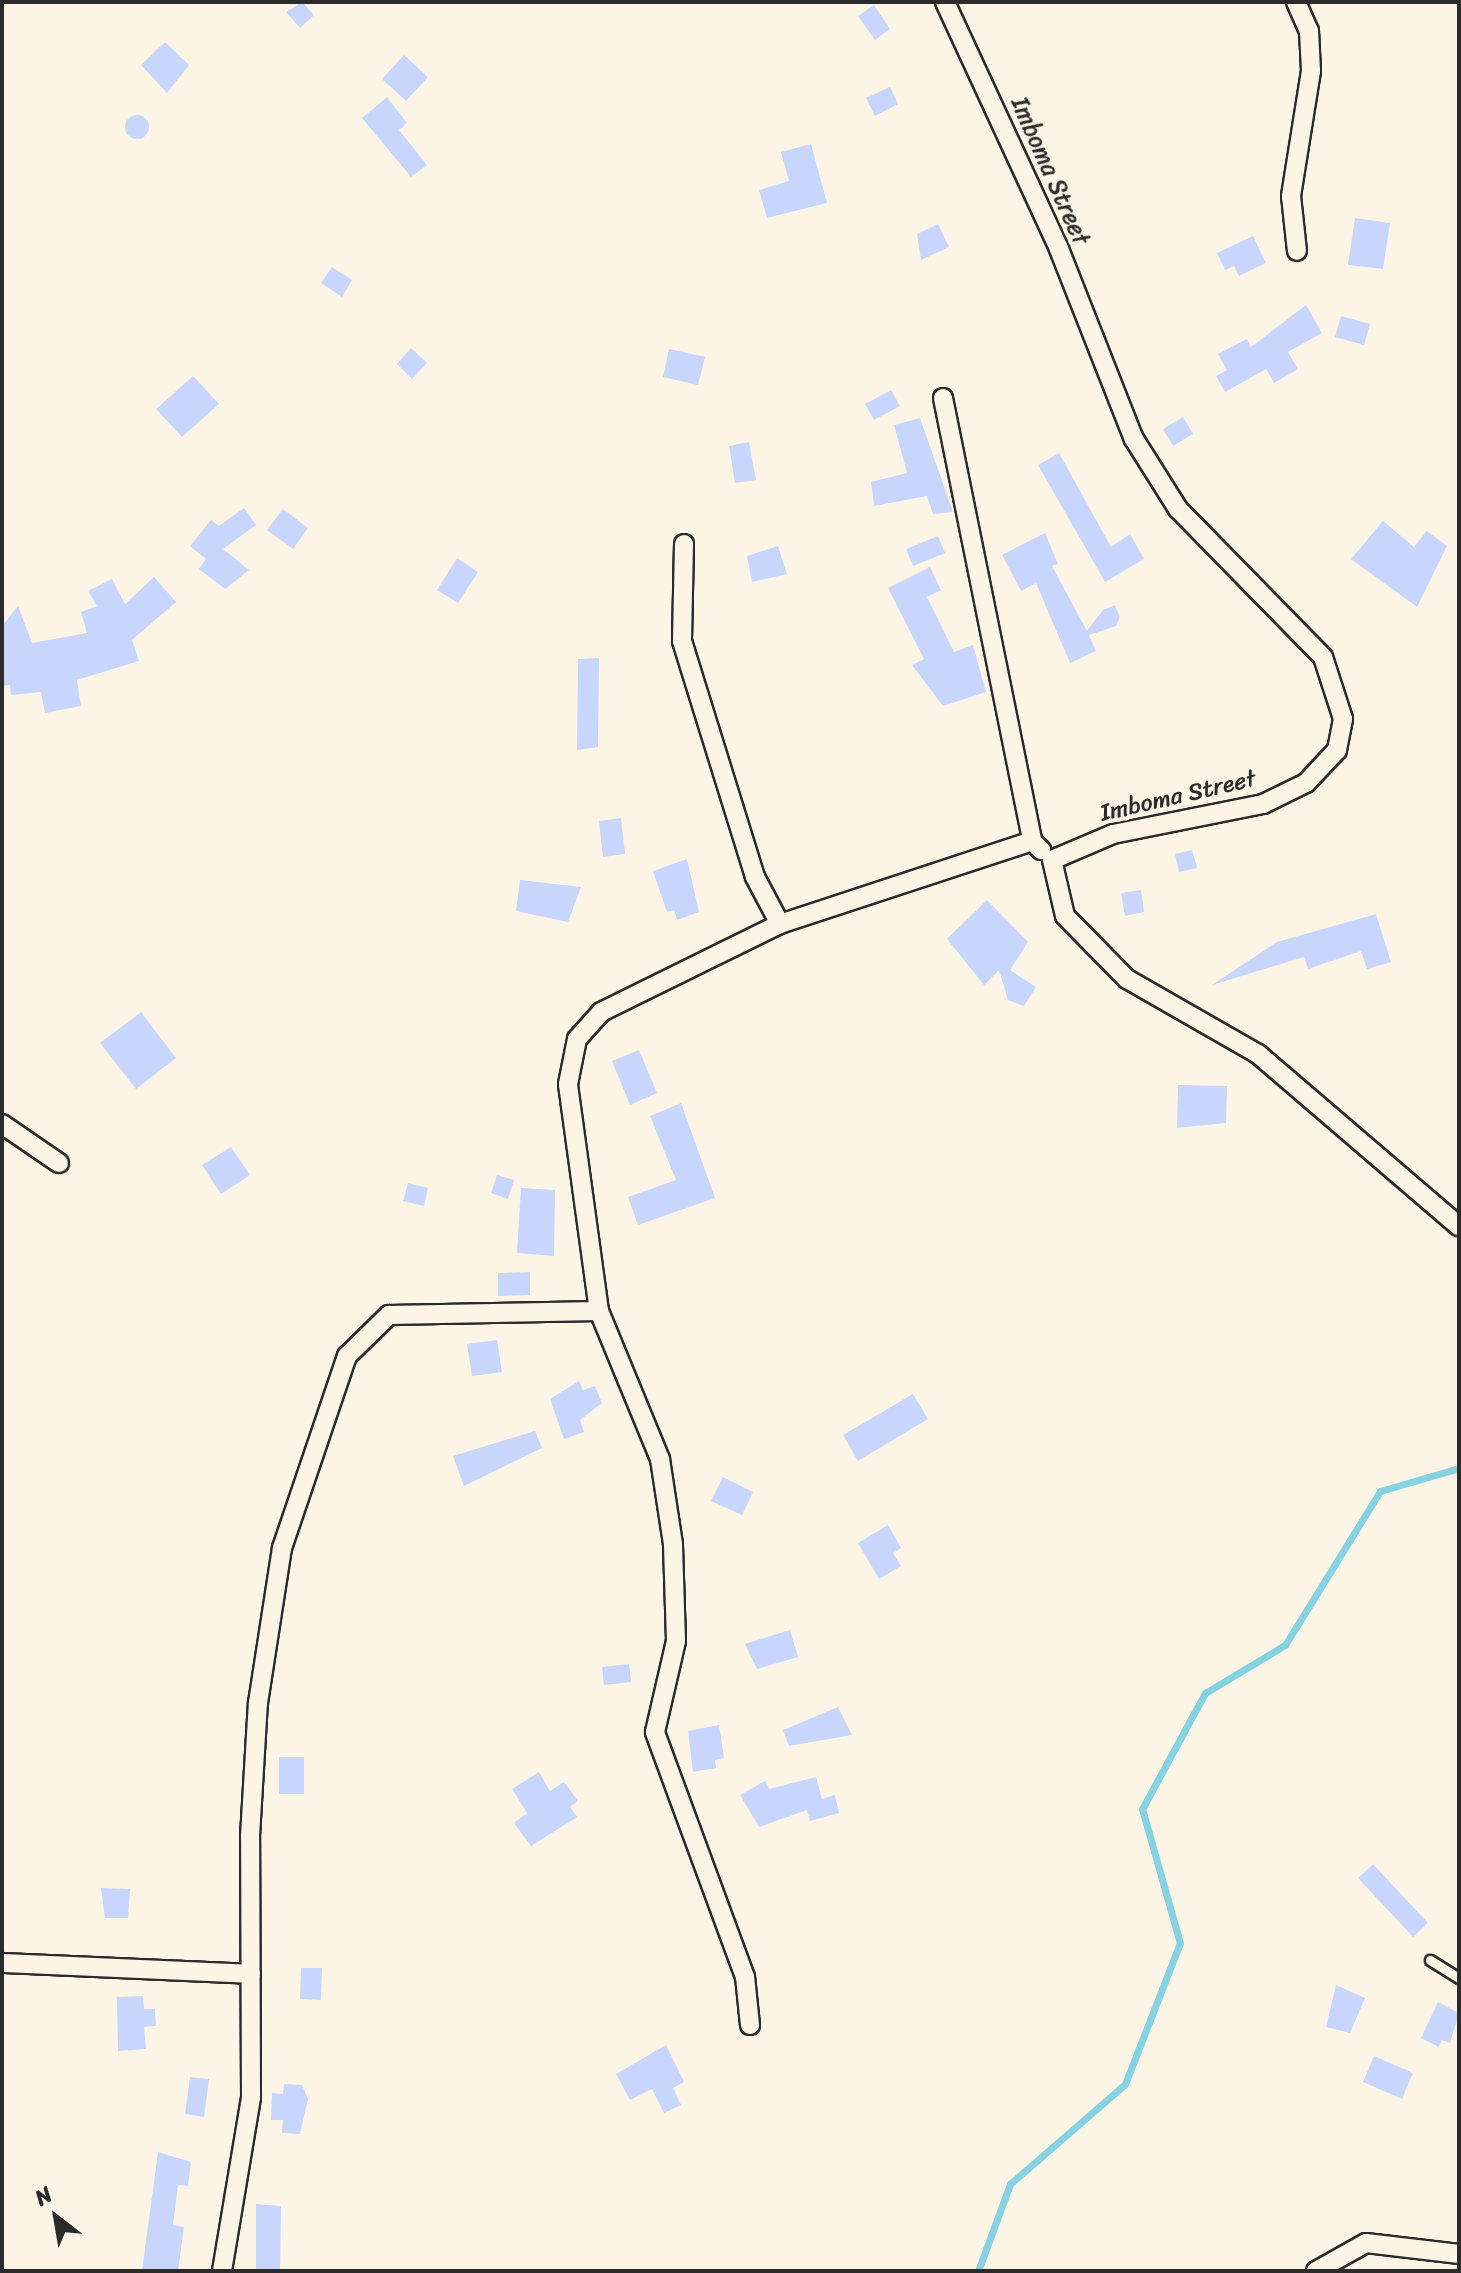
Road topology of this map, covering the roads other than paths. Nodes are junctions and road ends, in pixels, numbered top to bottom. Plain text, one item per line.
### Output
1 (945, 2) edge
2 (1296, 2) edge
3 (1297, 251) dead end
4 (943, 398) dead end
5 (684, 544) dead end
6 (1032, 841) junction
7 (1052, 860) junction
8 (780, 924) junction
9 (2, 1124) edge
10 (59, 1163) dead end
11 (1459, 1226) edge
12 (599, 1311) junction
13 (1430, 1960) dead end
14 (2, 1963) edge
15 (251, 1974) junction
16 (1459, 1978) edge
17 (750, 2025) dead end
18 (1459, 2254) edge
19 (222, 2271) edge
20 (1316, 2271) edge

1 - 7 street, Imboma Street
2 - 3 street
4 - 6 street
5 - 8 street
6 - 7 street
6 - 8 street
7 - 11 street
8 - 12 street
9 - 10 street
12 - 15 street
12 - 17 street
13 - 16 lane
14 - 15 street
15 - 19 street
18 - 20 street

